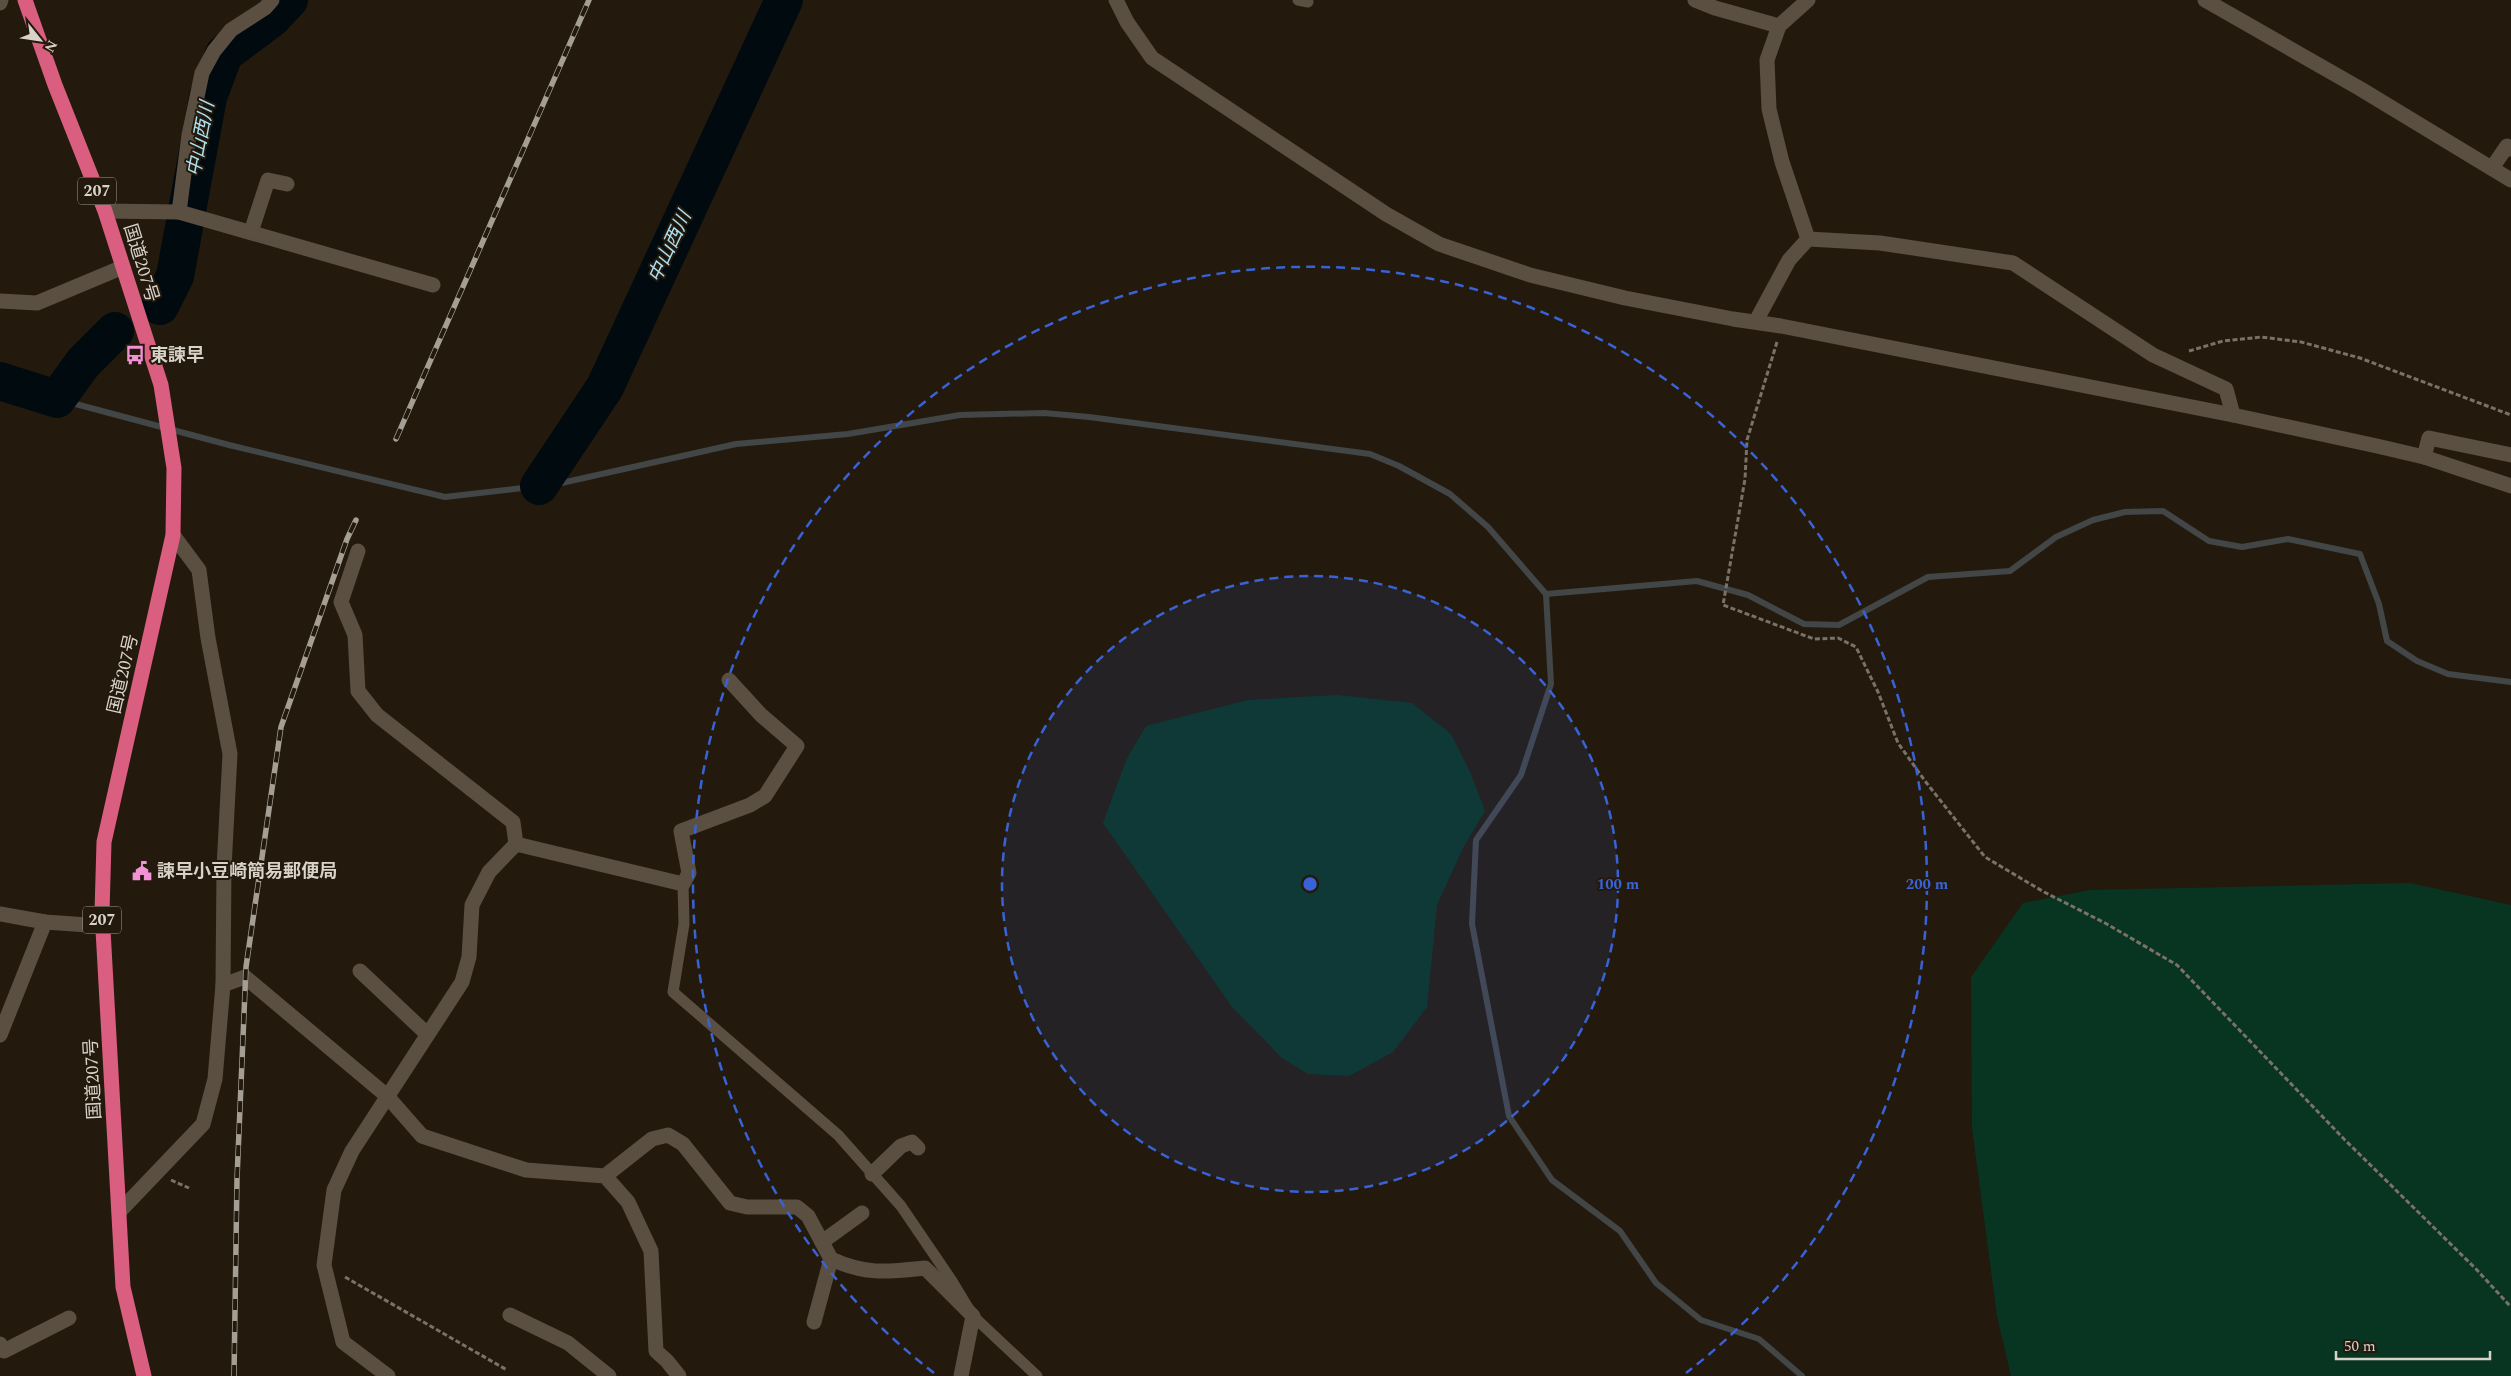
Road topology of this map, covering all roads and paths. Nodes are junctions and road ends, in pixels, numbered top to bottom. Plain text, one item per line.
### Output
1 (25, 0) edge
2 (272, 0) edge
3 (1116, 0) edge
4 (1695, 0) edge
5 (1808, 0) edge
6 (2205, 0) edge
7 (1778, 26) junction
8 (2511, 148) edge
9 (2492, 168) junction
10 (2511, 180) edge
11 (287, 184) dead end
12 (105, 211) junction
13 (184, 213) junction
14 (251, 232) junction
15 (1808, 239) junction
16 (123, 268) junction
17 (433, 285) dead end
18 (0, 301) edge
19 (1756, 321) junction
20 (1781, 326) junction
21 (2182, 348) dead end
22 (2233, 415) junction
23 (2511, 415) edge
24 (2511, 454) edge
25 (2424, 457) junction
26 (2511, 486) edge
27 (173, 535) junction
28 (358, 551) dead end
29 (729, 680) dead end
30 (516, 844) junction
31 (683, 884) junction
32 (0, 914) edge
33 (45, 922) junction
34 (102, 926) junction
35 (360, 970) dead end
36 (223, 985) junction
37 (427, 1034) junction
38 (0, 1035) edge
39 (387, 1096) junction
40 (918, 1148) dead end
41 (872, 1174) junction
42 (605, 1176) junction
43 (119, 1212) junction
44 (862, 1213) dead end
45 (822, 1242) junction
46 (831, 1259) junction
47 (324, 1266) junction
48 (2511, 1307) edge
49 (510, 1315) dead end
50 (973, 1316) junction
51 (69, 1318) dead end
52 (814, 1322) dead end
53 (0, 1344) edge
54 (507, 1370) dead end
55 (144, 1376) edge
56 (388, 1376) edge
57 (609, 1376) edge
58 (679, 1376) edge
59 (961, 1376) edge
60 (1036, 1376) edge

1 - 12 highway, 国道207号 / 207
2 - 13 street
3 - 19 street
4 - 7 street
5 - 7 street
6 - 9 street
7 - 15 street
8 - 9 street
9 - 10 street
11 - 14 street
12 - 13 street
12 - 16 highway, 国道207号 / 207
13 - 14 street
14 - 17 street
15 - 19 street
15 - 22 street
16 - 18 street
16 - 27 highway, 国道207号 / 207
19 - 20 street
20 - 22 street
20 - 48 path
21 - 23 path
22 - 25 street
24 - 25 street
25 - 26 street
27 - 34 highway, 国道207号 / 207
27 - 36 street
28 - 30 street
29 - 31 street
30 - 31 street
30 - 37 street
31 - 41 lane
32 - 33 street
33 - 34 street
33 - 38 street
34 - 43 highway, 国道207号 / 207
35 - 37 street
36 - 39 street
36 - 43 street
37 - 39 street
39 - 42 street
39 - 47 street
40 - 41 street
41 - 50 lane
42 - 45 street
42 - 58 street
43 - 55 highway, 国道207号 / 207
44 - 45 street
45 - 46 street
46 - 50 street
46 - 52 street
47 - 54 path
47 - 56 street
49 - 57 street
50 - 59 street
50 - 60 lane
51 - 53 street

